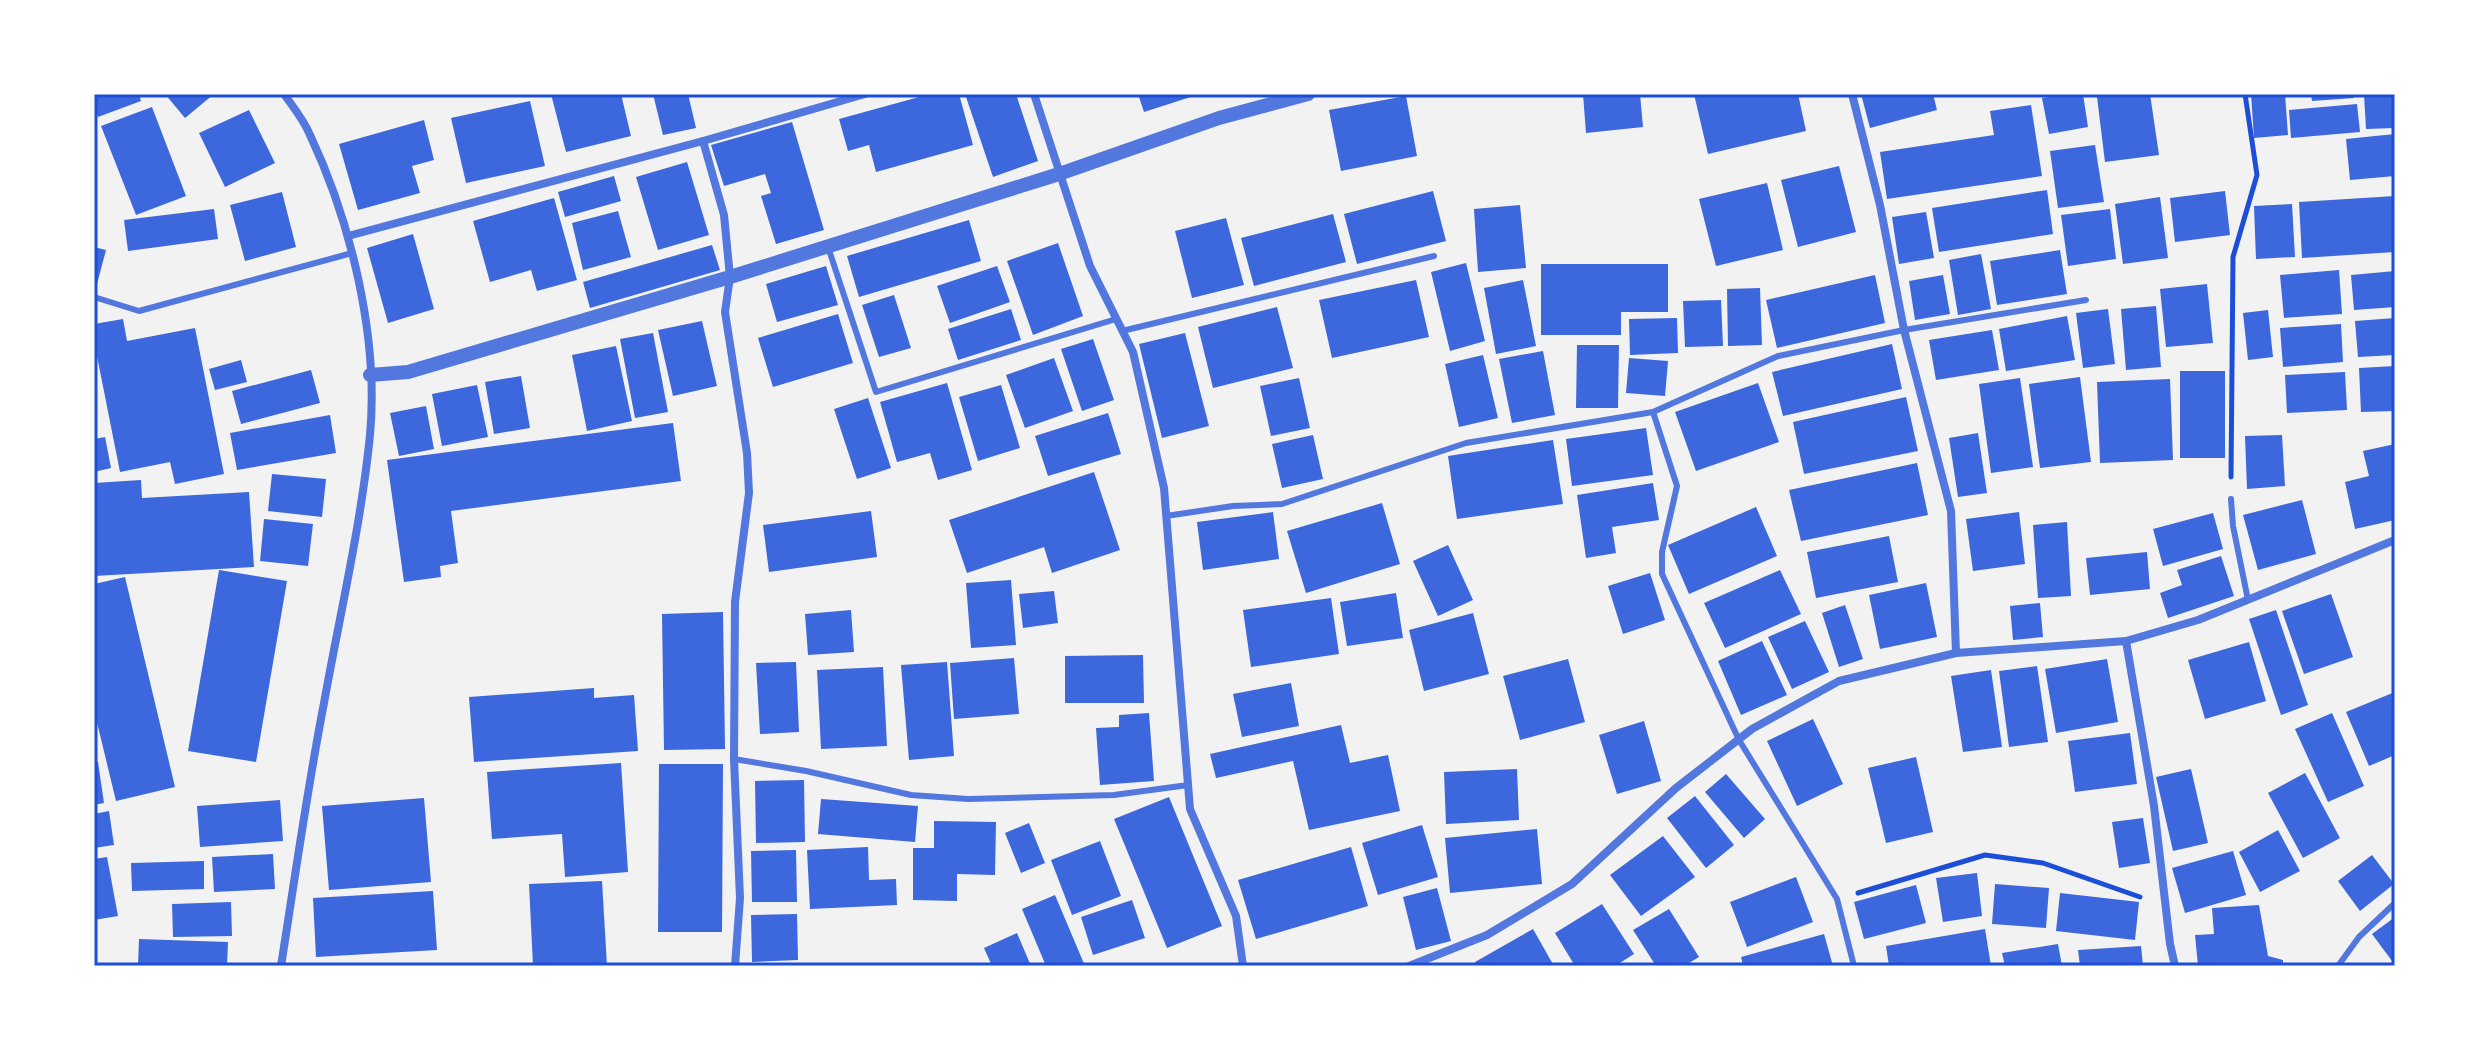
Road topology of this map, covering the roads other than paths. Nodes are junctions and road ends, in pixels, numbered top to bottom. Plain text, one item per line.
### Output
1 (284, 94) edge
2 (865, 94) edge
3 (1034, 94) edge
4 (1308, 94) edge
5 (1852, 94) edge
6 (703, 141) junction
7 (1059, 174) junction
8 (348, 236) junction
9 (828, 247) junction
10 (352, 253) junction
11 (1434, 256) dead end
12 (730, 277) junction
13 (94, 297) edge
14 (2086, 300) dead end
15 (1116, 319) junction
16 (1904, 330) junction
17 (1122, 331) junction
18 (370, 375) junction
19 (1653, 412) junction
20 (2231, 499) road end
21 (1166, 516) junction
22 (2395, 540) edge
23 (2248, 600) junction
24 (2126, 641) junction
25 (1956, 653) junction
26 (1739, 740) junction
27 (734, 759) junction
28 (1188, 785) junction
29 (2395, 903) edge
30 (281, 966) edge
31 (735, 966) edge
32 (1243, 966) edge
33 (1409, 966) edge
34 (1854, 966) edge
35 (2175, 966) edge
36 (2338, 966) edge

1 - 8 street
2 - 6 street
3 - 7 street
4 - 7 street
5 - 16 street
6 - 8 street
6 - 12 street
7 - 9 street
7 - 15 street
8 - 10 street
9 - 12 street
9 - 15 lane
10 - 13 lane
10 - 18 street
11 - 17 lane
12 - 18 street
12 - 27 street
14 - 16 lane
15 - 17 street
16 - 19 lane
16 - 25 street
17 - 21 street
18 - 30 street
19 - 21 lane
19 - 26 lane
20 - 23 lane
21 - 28 street
22 - 23 street
23 - 24 street
24 - 25 street
24 - 35 street
25 - 26 street
26 - 33 street
26 - 34 lane
27 - 28 lane
27 - 31 street
28 - 32 street
29 - 36 lane

